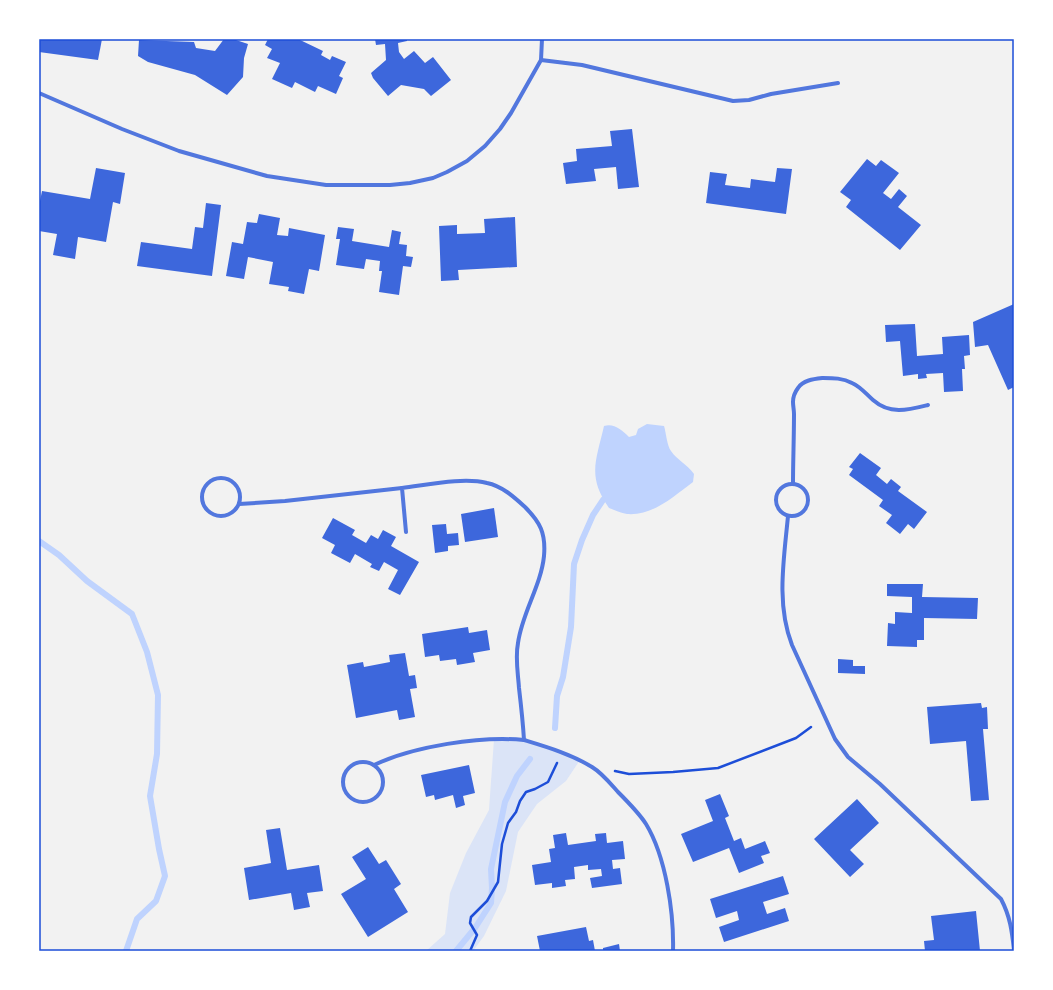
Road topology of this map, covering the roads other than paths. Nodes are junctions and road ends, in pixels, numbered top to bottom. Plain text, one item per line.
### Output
1 (542, 39) edge
2 (541, 60) junction
3 (838, 83) dead end
4 (39, 93) edge
5 (928, 404) dead end
6 (793, 484) junction
7 (402, 488) junction
8 (239, 504) junction
9 (788, 516) junction
10 (406, 532) dead end
11 (524, 740) junction
12 (374, 765) junction
13 (1014, 950) edge
14 (673, 951) edge

1 - 2 street
2 - 3 street
2 - 4 street
5 - 6 street
6 - 9 street
6 - 9 street
7 - 8 street
7 - 10 street
7 - 11 street
8 - 8 street
9 - 13 street
11 - 12 street
11 - 14 street
12 - 12 street

